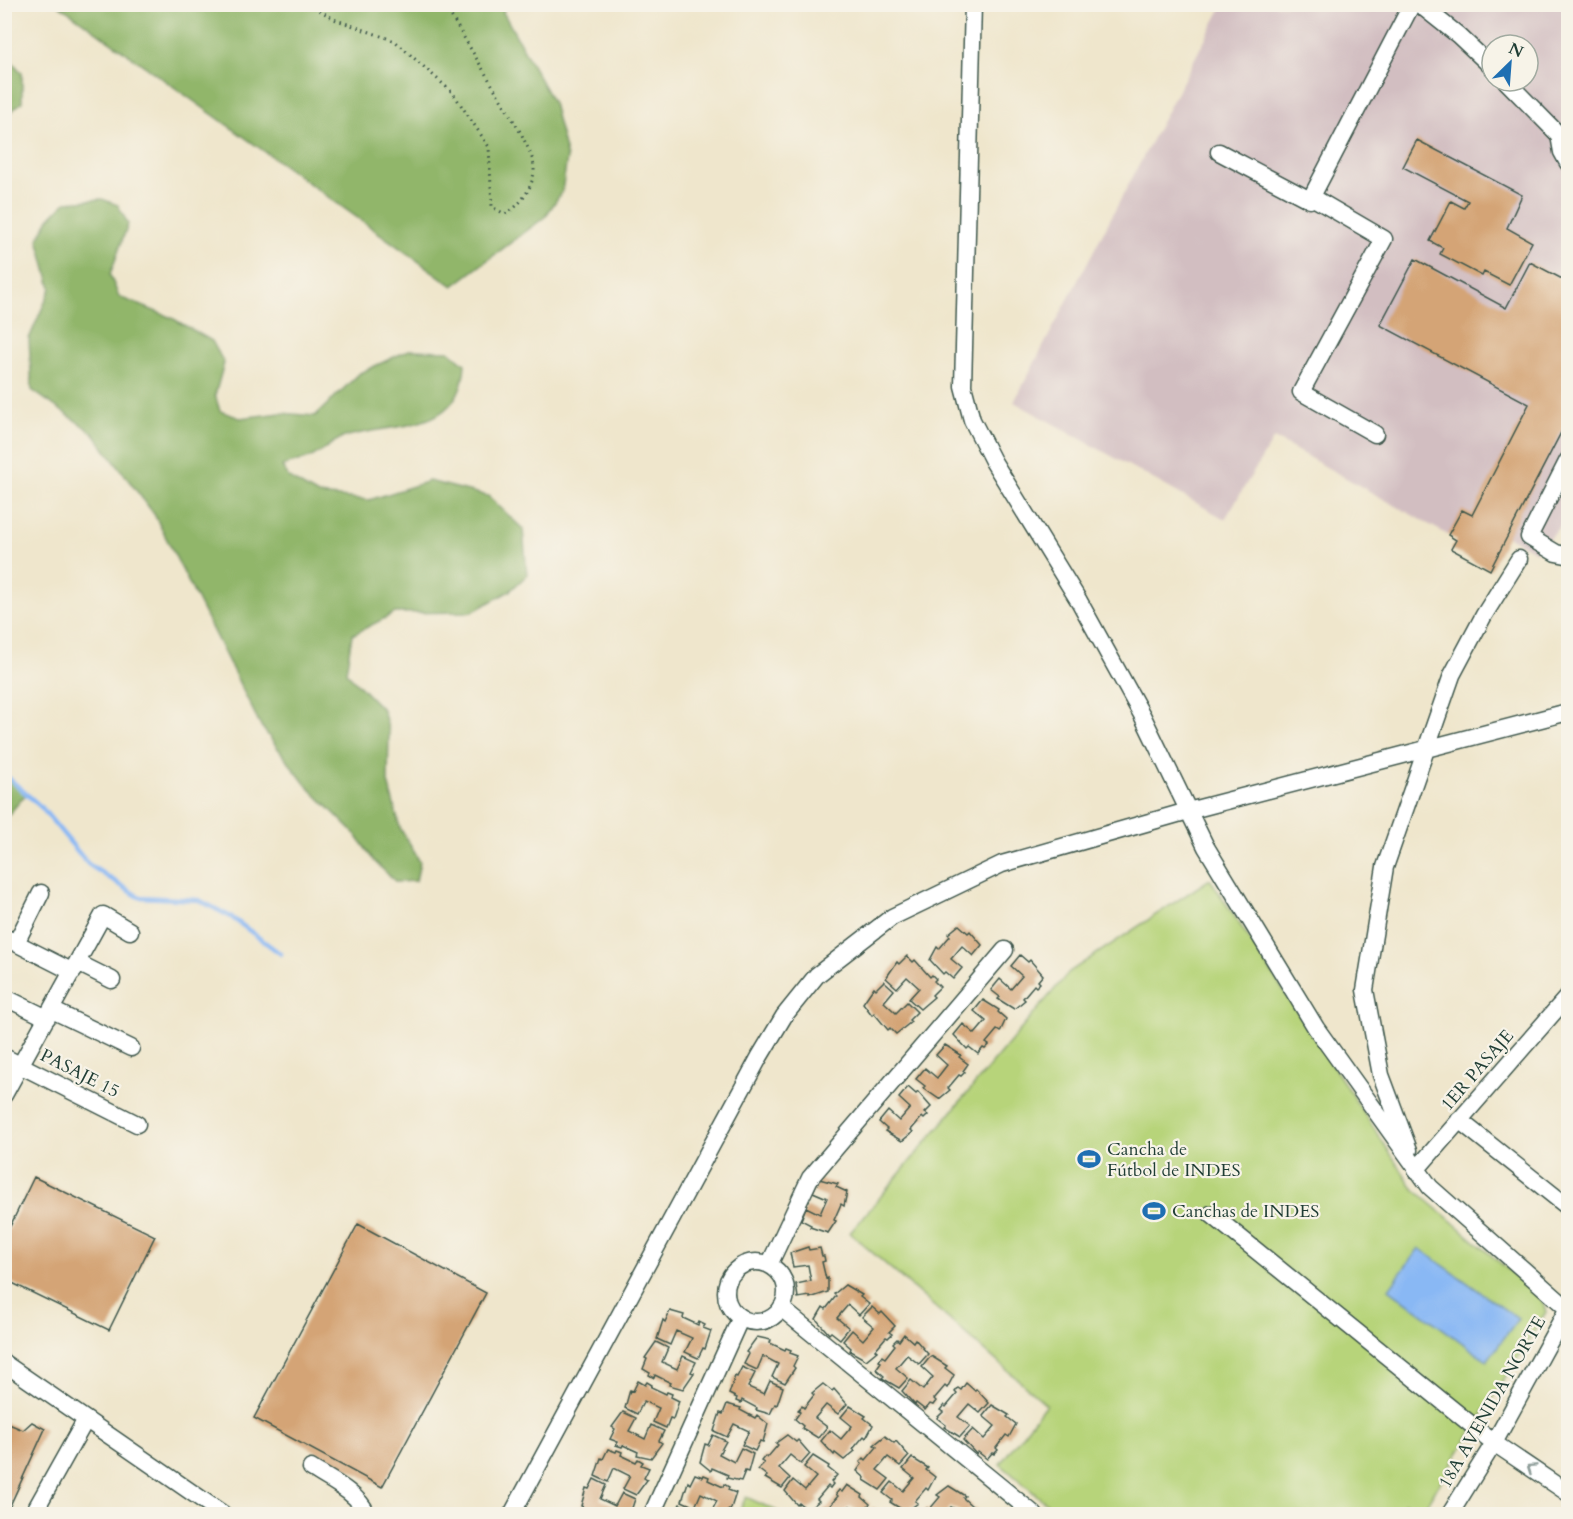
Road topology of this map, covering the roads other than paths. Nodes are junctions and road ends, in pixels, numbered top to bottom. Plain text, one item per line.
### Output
1 (973, 4) edge
2 (1412, 4) edge
3 (1419, 4) edge
4 (1480, 56) edge
5 (1518, 93) edge
6 (1219, 152) dead end
7 (1569, 163) edge
8 (1312, 196) junction
9 (1375, 434) dead end
10 (1569, 460) edge
11 (1568, 556) edge
12 (1520, 560) dead end
13 (1569, 712) edge
14 (1426, 749) junction
15 (1188, 811) junction
16 (41, 893) dead end
17 (130, 931) dead end
18 (10, 940) edge
19 (1005, 950) dead end
20 (76, 967) junction
21 (112, 981) dead end
22 (1569, 996) edge
23 (4, 997) edge
24 (49, 1014) junction
25 (131, 1048) dead end
26 (4, 1057) edge
27 (21, 1065) junction
28 (4, 1095) edge
29 (1459, 1120) junction
30 (137, 1124) dead end
31 (1416, 1170) junction
32 (1569, 1207) edge
33 (1211, 1214) dead end
34 (769, 1265) junction
35 (781, 1308) junction
36 (1568, 1308) edge
37 (741, 1317) junction
38 (4, 1363) edge
39 (85, 1421) junction
40 (1494, 1443) junction
41 (311, 1468) dead end
42 (1569, 1493) edge
43 (33, 1515) edge
44 (224, 1515) edge
45 (367, 1515) edge
46 (512, 1515) edge
47 (652, 1515) edge
48 (1034, 1515) edge
49 (1450, 1515) edge

1 - 15 street
2 - 8 street
3 - 4 street
5 - 7 street
6 - 8 street
8 - 9 street
10 - 11 street
12 - 14 street
13 - 14 street
14 - 15 street
14 - 31 street
15 - 31 street
15 - 46 street
16 - 18 street
17 - 20 street
18 - 20 street
19 - 34 street
20 - 21 street
20 - 24 street
22 - 29 street, 1ER PASAJE
23 - 24 street
24 - 25 street
24 - 27 street
26 - 27 street, PASAJE 15
27 - 28 street
27 - 30 street, PASAJE 15
29 - 31 street, 1ER PASAJE
29 - 32 street
31 - 36 street
33 - 40 street
34 - 35 street
34 - 37 street
35 - 37 street
35 - 48 street
36 - 40 street, 18A AVENIDA NORTE
37 - 47 street
38 - 39 street
39 - 43 street
39 - 44 street
42 -> 40 street
40 - 49 street, 18A AVENIDA NORTE
41 - 45 street

